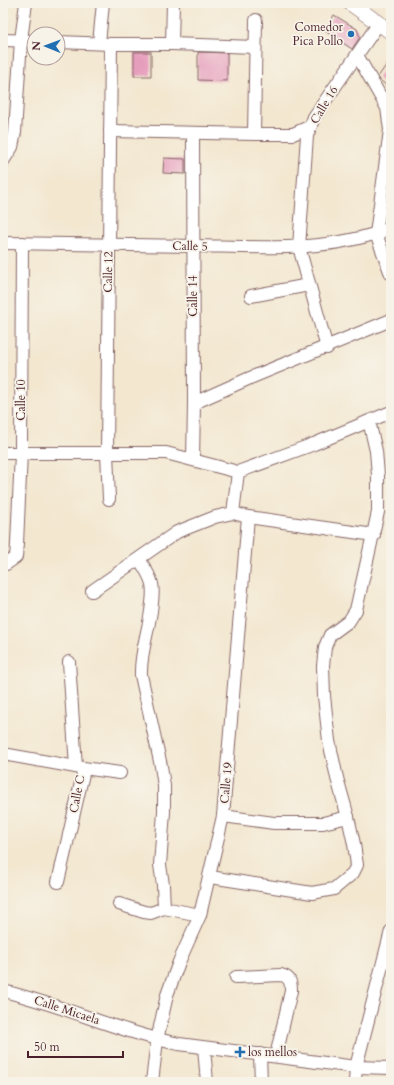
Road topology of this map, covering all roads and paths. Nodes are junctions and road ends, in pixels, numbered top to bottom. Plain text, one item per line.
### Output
1 (26, 3) edge
2 (103, 3) edge
3 (173, 3) edge
4 (350, 3) edge
5 (256, 20) dead end
6 (385, 28) edge
7 (3, 40) edge
8 (21, 40) junction
9 (26, 40) edge
10 (66, 42) edge
11 (105, 44) junction
12 (172, 44) junction
13 (255, 47) junction
14 (356, 54) junction
15 (310, 126) junction
16 (110, 131) junction
17 (193, 133) junction
18 (254, 134) junction
19 (3, 161) edge
20 (391, 228) edge
21 (376, 234) junction
22 (3, 243) edge
23 (22, 244) junction
24 (109, 245) junction
25 (193, 246) junction
26 (299, 247) junction
27 (391, 274) edge
28 (309, 285) junction
29 (251, 296) dead end
30 (391, 320) edge
31 (327, 348) junction
32 (194, 403) junction
33 (391, 412) edge
34 (369, 421) junction
35 (107, 452) junction
36 (3, 453) edge
37 (21, 453) junction
38 (192, 460) junction
39 (238, 472) junction
40 (109, 499) dead end
41 (233, 513) junction
42 (248, 517) junction
43 (374, 535) junction
44 (139, 559) junction
45 (3, 564) edge
46 (92, 591) dead end
47 (69, 662) dead end
48 (3, 754) edge
49 (76, 767) junction
50 (120, 773) dead end
51 (223, 816) junction
52 (348, 817) junction
53 (210, 877) junction
54 (58, 882) dead end
55 (119, 904) dead end
56 (164, 908) junction
57 (200, 915) junction
58 (391, 931) edge
59 (236, 977) dead end
60 (3, 991) edge
61 (157, 1040) junction
62 (204, 1048) junction
63 (260, 1054) junction
64 (276, 1056) junction
65 (356, 1067) junction
66 (391, 1068) edge
67 (152, 1082) edge
68 (207, 1082) edge
69 (261, 1082) edge
70 (355, 1082) edge

1 - 8 street
2 - 11 street, Calle 12
3 - 12 street
4 - 6 street
5 - 13 street
6 - 14 street, Calle 16
7 - 8 street
8 - 9 street
8 - 19 street
10 - 11 street
11 - 12 street
11 - 16 street, Calle 12
12 - 13 street
13 - 18 street
14 - 15 street, Calle 16
14 - 21 street
15 - 18 street
15 - 26 street, Calle 16
16 - 17 street
16 - 24 street, Calle 12
17 - 18 street
17 - 25 street, Calle 14
20 - 21 street, Calle 5
21 - 26 street, Calle 5
21 - 27 street
22 - 23 street, Calle 5
23 - 24 street, Calle 5
23 - 37 street, Calle 10
24 - 25 street, Calle 5
24 - 35 street, Calle 12
25 - 26 street, Calle 5
25 - 32 street, Calle 14
26 - 28 street, Calle 16
28 - 29 street
28 - 31 street, Calle 16
30 - 31 street
31 - 32 street
32 - 38 street, Calle 14
33 - 34 street
34 - 39 street
34 - 43 street
35 - 37 street
35 - 38 street
35 - 40 street, Calle 12
36 - 37 street
37 - 45 street, Calle 10
38 - 39 street
39 - 41 street
41 - 42 street
41 - 44 street
42 - 43 street
42 - 51 street, Calle 19
43 - 52 street
44 - 46 street
44 - 56 street
47 - 49 street, Calle C
48 - 49 street
49 - 50 street
49 - 54 street, Calle C
51 - 52 street
51 - 53 street, Calle 19
52 - 53 street
53 - 57 street, Calle 19
55 - 56 street
56 - 57 street
57 - 61 street, Calle 19
58 - 65 street
59 - 64 street
60 - 61 street, Calle Micaela
61 - 62 street, Calle Micaela
61 - 67 street, Calle 19
62 - 63 street, Calle Micaela
62 - 68 street
63 - 64 street, Calle Micaela
63 - 69 street
64 - 65 street, Calle Micaela
65 - 66 street, Calle Micaela
65 - 70 street

